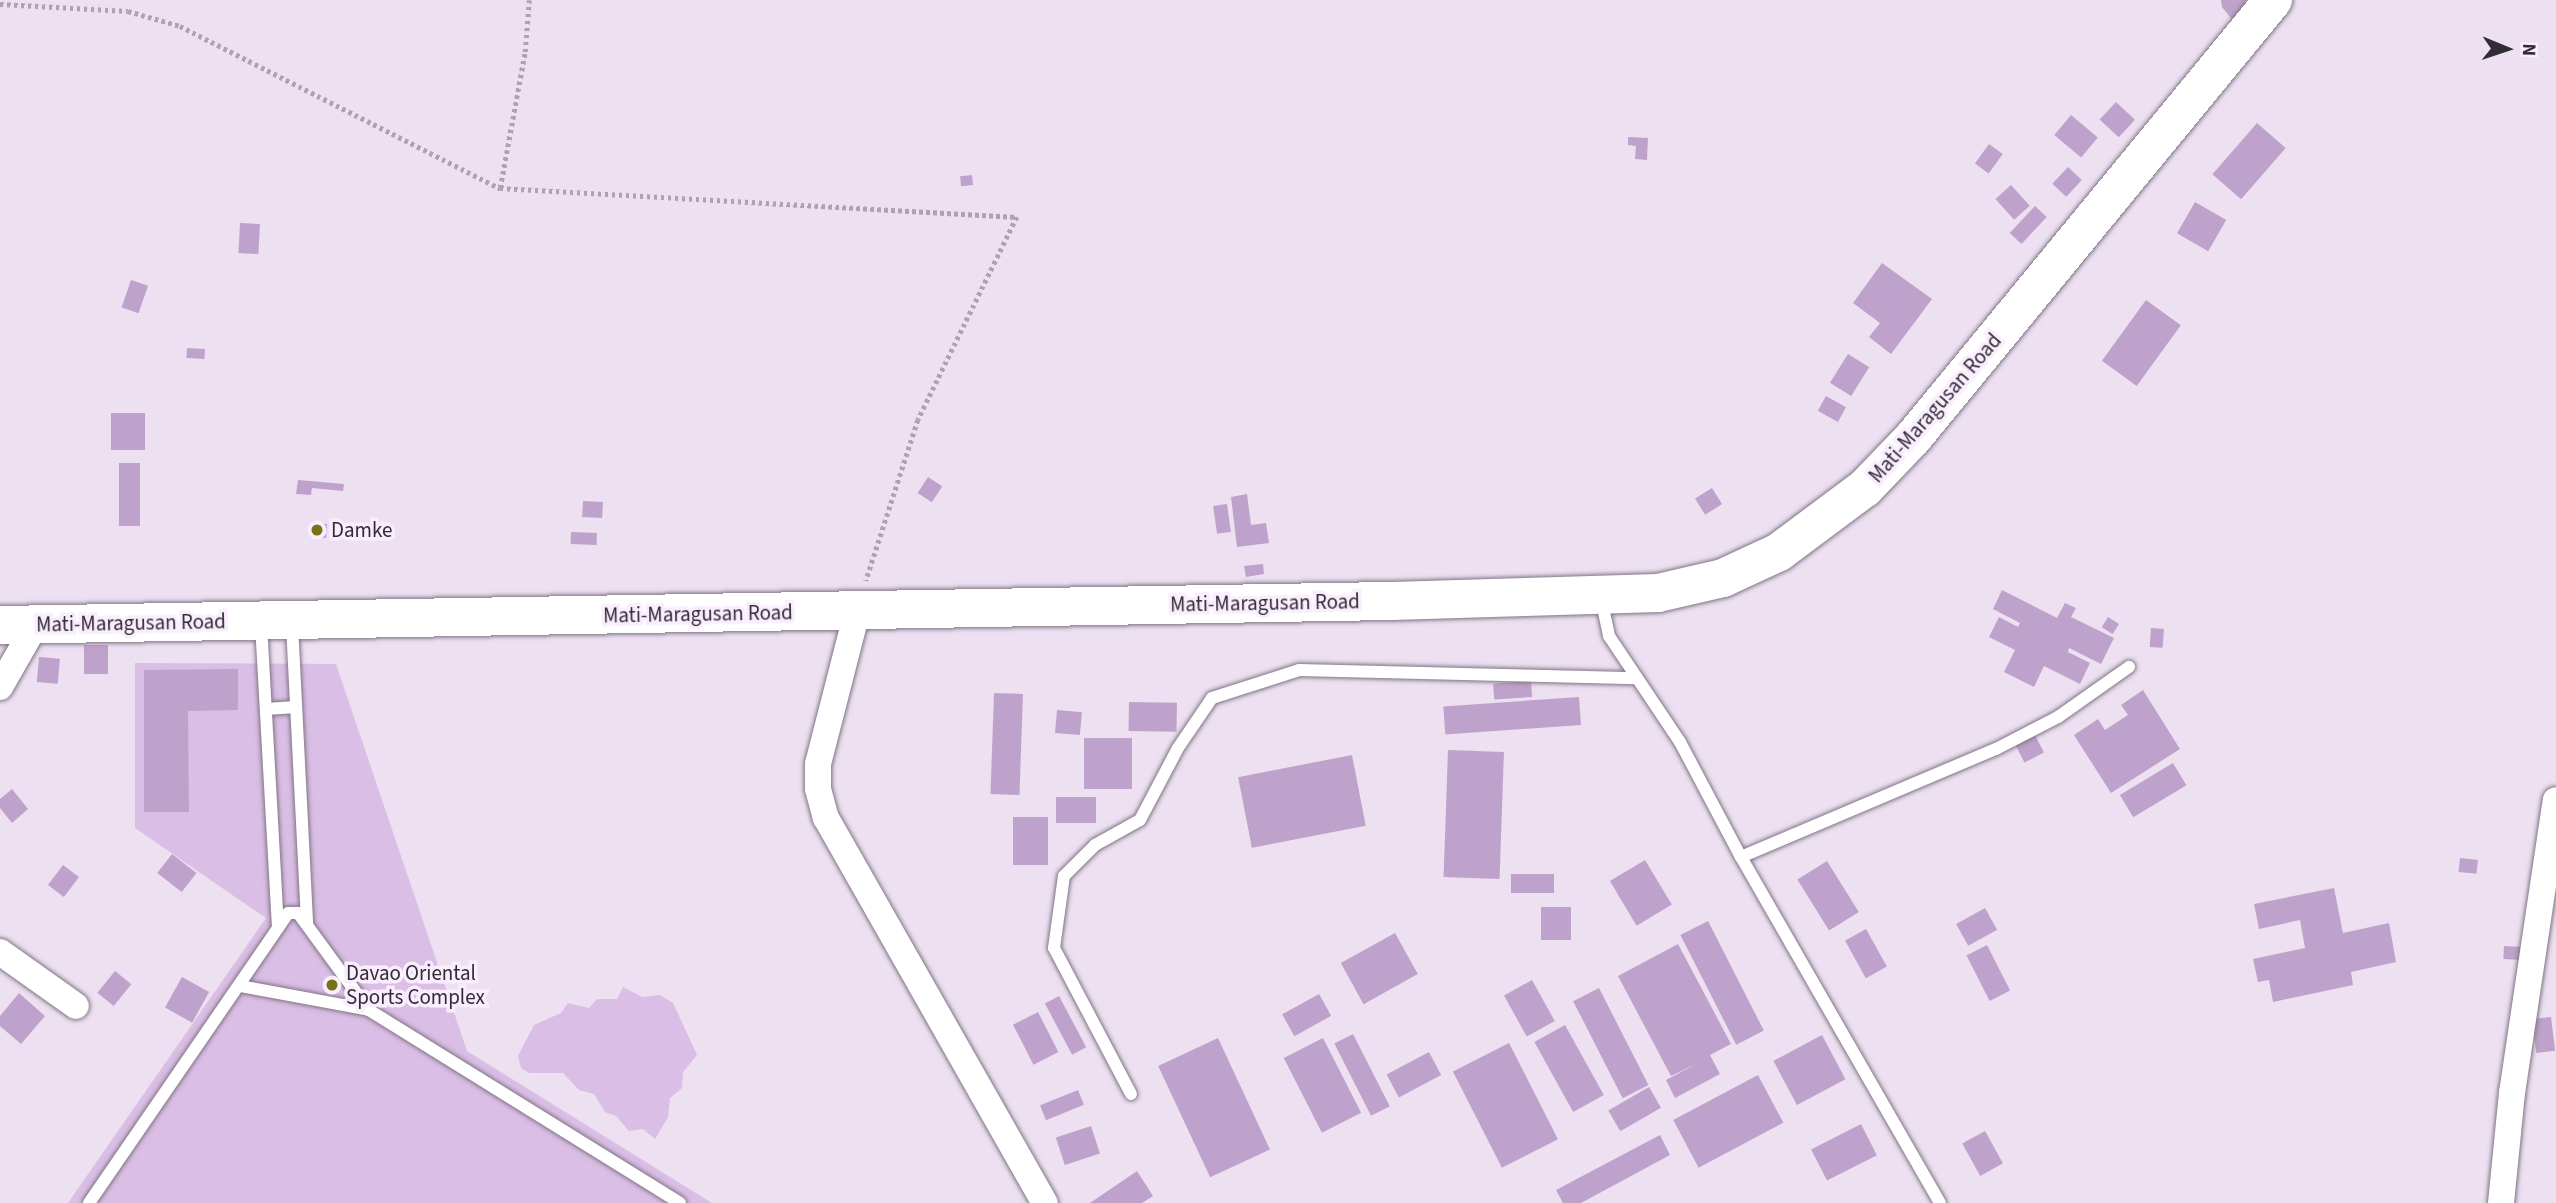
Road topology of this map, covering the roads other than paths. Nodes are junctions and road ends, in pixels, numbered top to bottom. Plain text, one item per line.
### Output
1 (2273, 0) edge
2 (1600, 594) junction
3 (857, 612) junction
4 (277, 622) junction
5 (18, 624) edge
6 (2129, 667) dead end
7 (1637, 678) junction
8 (0, 687) edge
9 (296, 707) junction
10 (266, 709) junction
11 (2556, 800) edge
12 (1741, 857) junction
13 (307, 925) junction
14 (278, 928) junction
15 (0, 952) edge
16 (240, 986) junction
17 (76, 1006) dead end
18 (369, 1010) junction
19 (1130, 1094) dead end
20 (89, 1203) edge
21 (680, 1203) edge
22 (1045, 1203) edge
23 (1940, 1203) edge
24 (2501, 1203) edge

1 - 2 main road, Mati-Maragusan Road
2 - 3 main road, Mati-Maragusan Road
2 - 7 lane
3 - 4 main road, Mati-Maragusan Road
3 - 22 street
4 - 5 main road, Mati-Maragusan Road
4 - 9 lane
4 - 10 lane
5 - 8 street
6 - 12 lane
7 - 12 lane
7 - 19 lane
9 - 10 lane
9 - 13 lane
10 - 14 lane
11 - 24 street
12 - 23 lane
13 - 14 lane
13 - 18 lane
14 - 16 lane
15 - 17 street
16 - 18 lane
16 - 20 lane
18 - 21 lane

